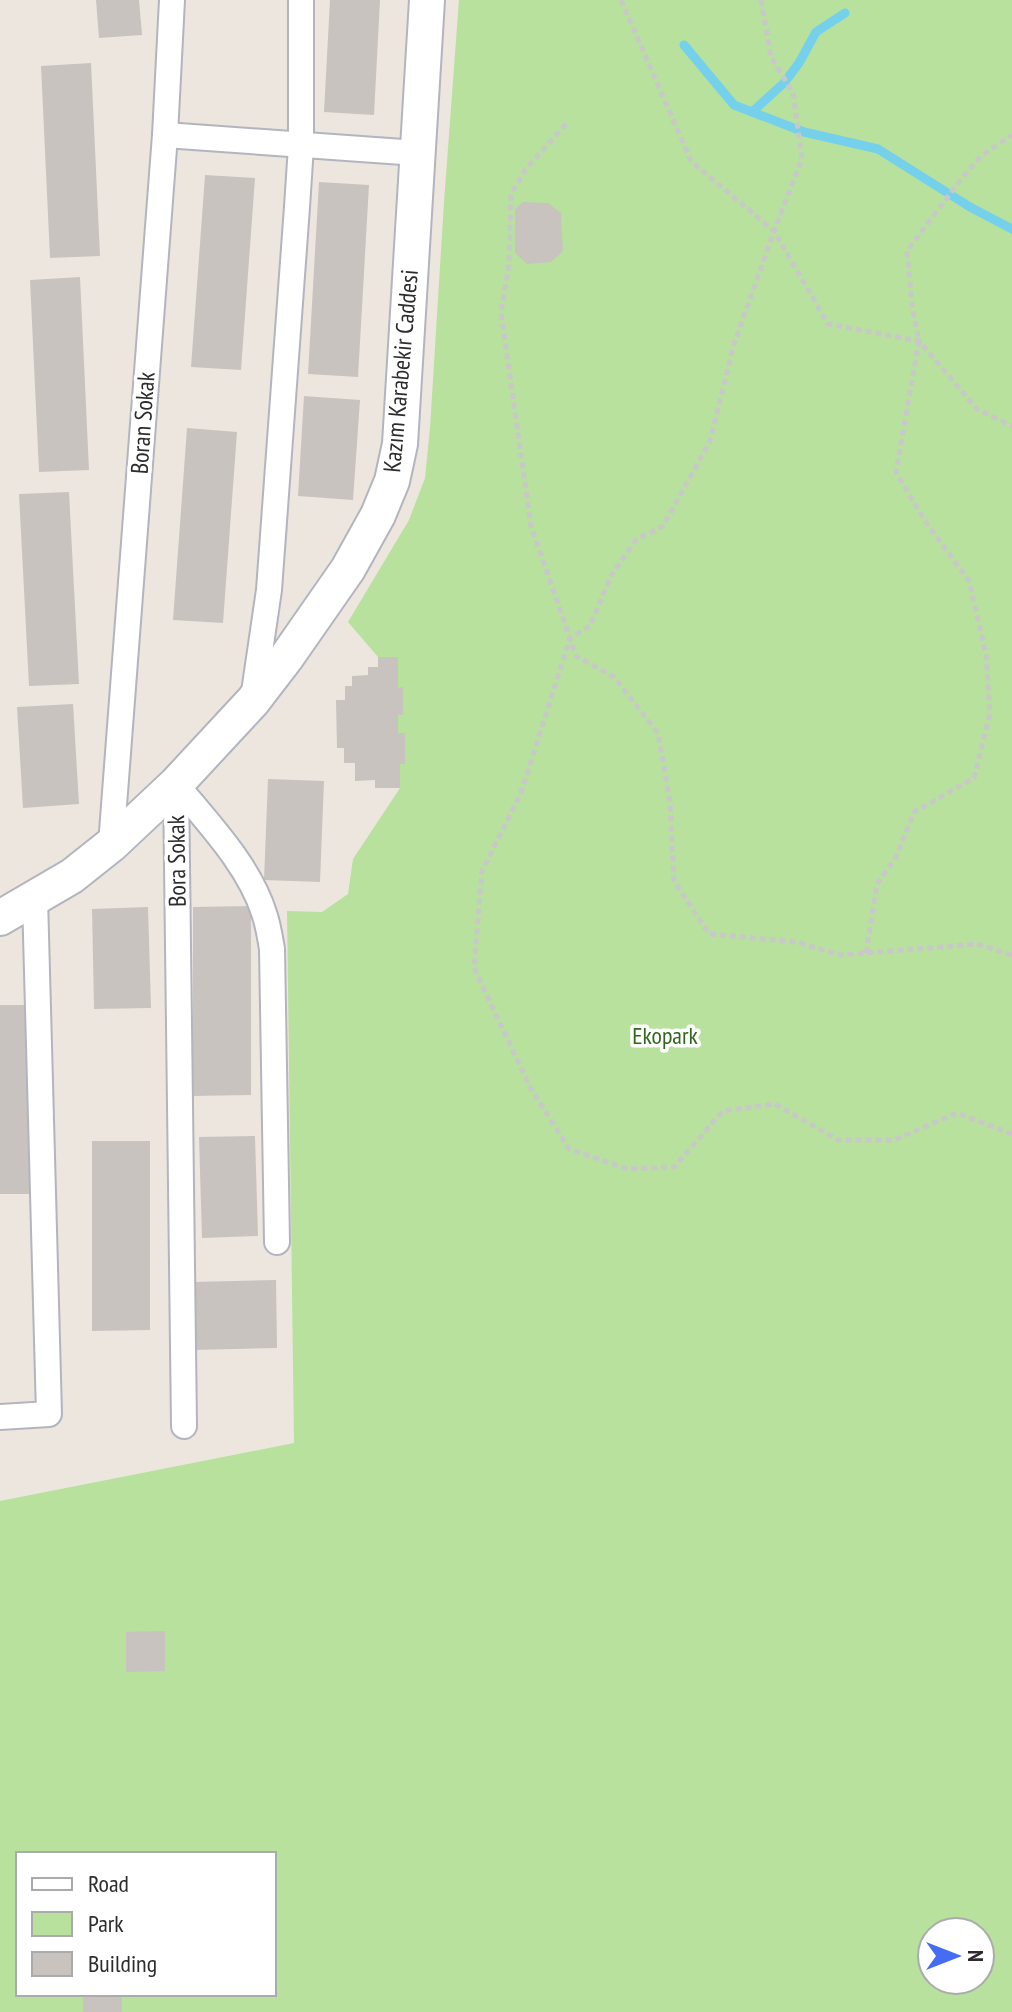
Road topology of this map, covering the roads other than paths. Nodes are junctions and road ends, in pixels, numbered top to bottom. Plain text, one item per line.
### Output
1 (172, 0) edge
2 (301, 0) edge
3 (427, 0) edge
4 (165, 135) junction
5 (301, 146) junction
6 (417, 153) junction
7 (253, 701) junction
8 (176, 784) junction
9 (111, 845) junction
10 (35, 898) junction
11 (0, 918) edge
12 (277, 1242) dead end
13 (0, 1417) edge
14 (184, 1426) dead end

1 - 4 street, Boran Sokak
2 - 5 street
3 - 6 street, Kazım Karabekir Caddesi
4 - 5 street
4 - 9 street, Boran Sokak
5 - 6 street
5 - 7 street
6 - 7 street, Kazım Karabekir Caddesi
7 - 8 street, Kazım Karabekir Caddesi
8 - 9 street, Kazım Karabekir Caddesi
8 - 12 street, Bora Sokak
8 - 14 street, Bora Sokak
9 - 10 street, Kazım Karabekir Caddesi
10 - 11 street, Kazım Karabekir Caddesi
10 - 13 street

